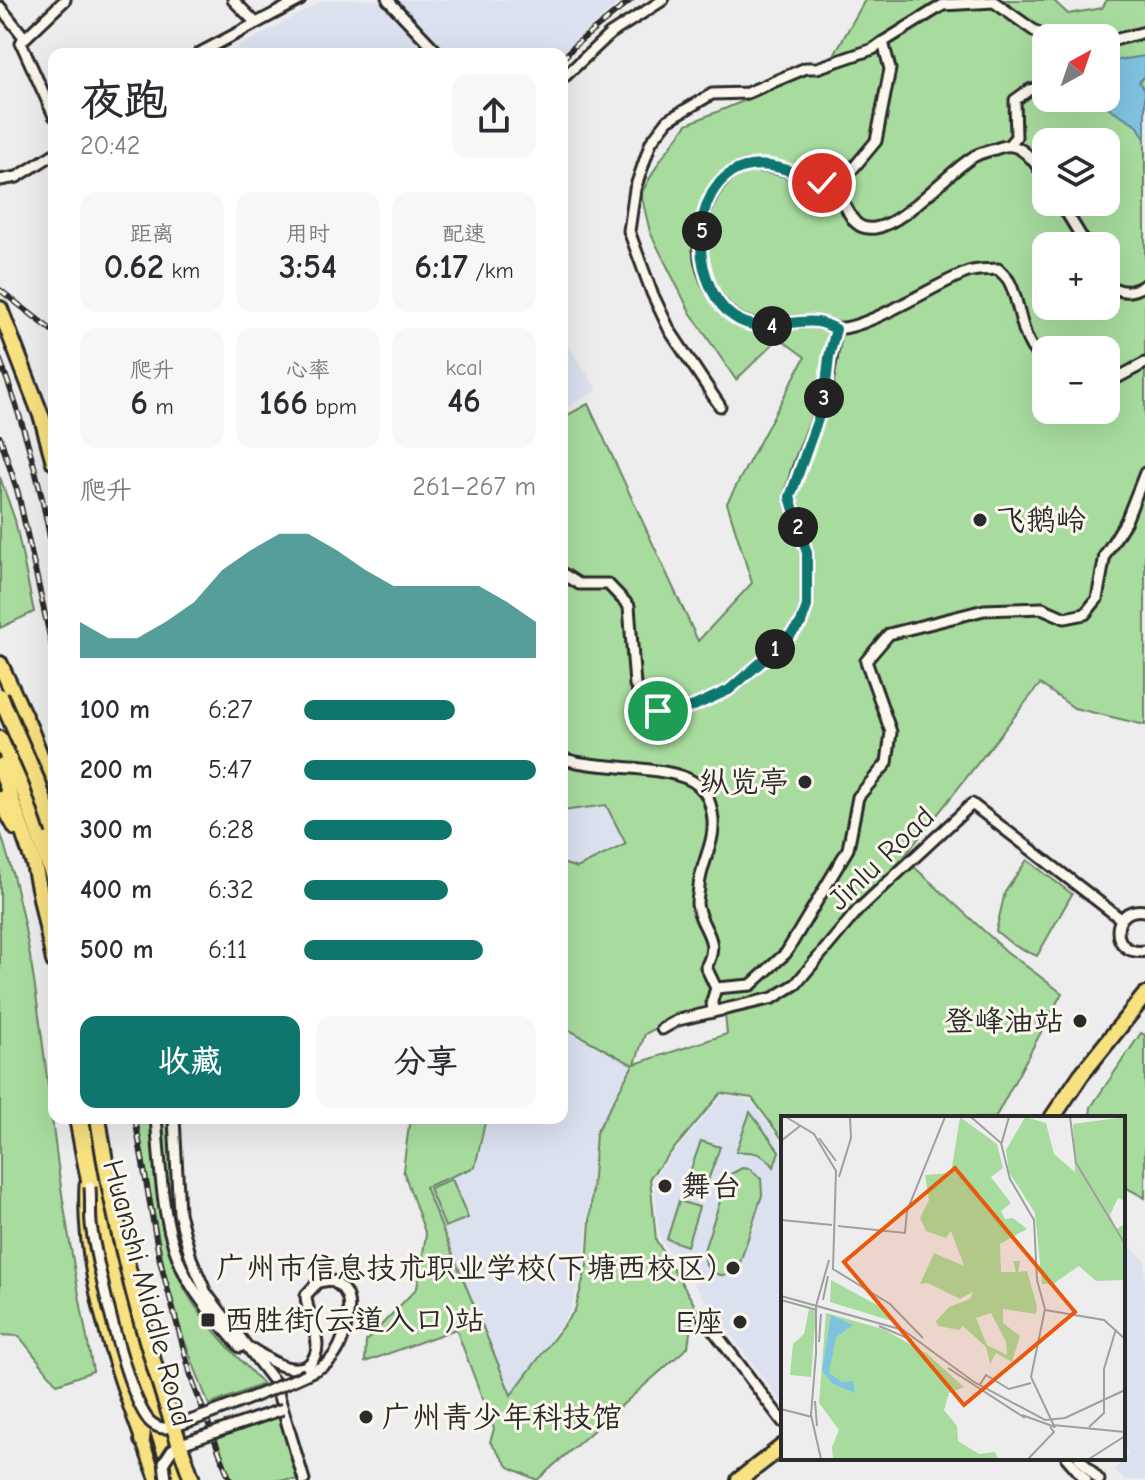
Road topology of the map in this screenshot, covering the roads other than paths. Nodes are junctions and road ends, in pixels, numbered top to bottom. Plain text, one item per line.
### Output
1 (65, 0) edge
2 (233, 0) edge
3 (300, 0) edge
4 (388, 0) edge
5 (663, 0) edge
6 (0, 7) edge
7 (256, 23) junction
8 (1032, 29) edge
9 (1145, 32) edge
10 (1120, 38) edge
11 (23, 40) junction
12 (883, 42) junction
13 (209, 48) edge
14 (433, 48) edge
15 (568, 73) edge
16 (1032, 89) edge
17 (48, 103) edge
18 (1009, 145) junction
19 (48, 158) edge
20 (1032, 160) edge
21 (0, 180) edge
22 (835, 190) junction
23 (1145, 285) edge
24 (1120, 291) edge
25 (0, 309) edge
26 (836, 329) junction
27 (1032, 346) edge
28 (1145, 363) edge
29 (1120, 376) edge
30 (720, 406) dead end
31 (48, 440) edge
32 (1145, 473) edge
33 (568, 577) edge
34 (0, 664) edge
35 (0, 696) edge
36 (0, 714) edge
37 (0, 739) edge
38 (568, 759) edge
39 (0, 766) edge
40 (48, 776) edge
41 (0, 787) edge
42 (0, 799) edge
43 (48, 813) edge
44 (48, 836) edge
45 (48, 862) edge
46 (34, 864) junction
47 (1145, 911) edge
48 (1121, 919) junction
49 (48, 932) edge
50 (1145, 951) edge
51 (716, 988) junction
52 (1145, 995) edge
53 (1145, 1009) edge
54 (713, 1012) junction
55 (662, 1029) dead end
56 (1053, 1116) edge
57 (1065, 1116) edge
58 (78, 1124) edge
59 (91, 1124) edge
60 (104, 1124) edge
61 (157, 1124) edge
62 (174, 1124) edge
63 (89, 1180) junction
64 (701, 1314) dead end
65 (245, 1345) junction
66 (145, 1398) junction
67 (283, 1409) junction
68 (781, 1419) edge
69 (142, 1440) junction
70 (781, 1448) edge
71 (781, 1460) edge
72 (1069, 1460) edge
73 (1081, 1460) edge
74 (157, 1480) edge
75 (166, 1480) edge
76 (175, 1480) edge
77 (194, 1480) edge
78 (304, 1480) edge
79 (739, 1480) edge
80 (755, 1480) edge
81 (1086, 1480) edge
82 (1099, 1480) edge

1 - 11 street
2 - 7 street
3 - 7 street
4 - 14 street
5 - 15 street
6 - 11 street
7 - 13 street
8 - 12 street
9 - 10 street
11 - 17 street
12 - 22 street
12 - 30 street
16 - 18 street
18 - 20 street
18 - 22 street
19 - 21 street
22 - 26 street
23 - 24 street
25 - 31 highway
26 - 27 street
26 - 33 street
28 - 29 street
32 - 51 street
34 - 40 highway
35 - 43 highway, bridge
36 - 44 highway
37 - 45 highway
38 - 51 street
39 - 46 highway
41 - 46 highway
42 - 46 highway
46 - 49 highway
47 - 48 street
48 - 50 street
48 - 54 street, Jinlu Road
51 - 54 street
52 - 56 highway
53 - 57 highway
54 - 55 street, Jinlu Road
58 - 63 highway, Huanshi Middle Road
59 - 77 highway, Huanshi Middle Road
60 - 77 highway, bridge
61 - 67 street
62 - 65 street
63 - 65 street, bridge
63 - 66 highway, Huanshi Middle Road
63 - 69 main road
64 - 68 street
65 - 67 street
66 - 69 highway
66 - 76 highway, Huanshi Middle Road
67 - 75 street, bridge
67 - 78 street
69 - 74 main road
70 - 79 highway
71 - 80 highway
72 - 81 street
73 - 82 street

